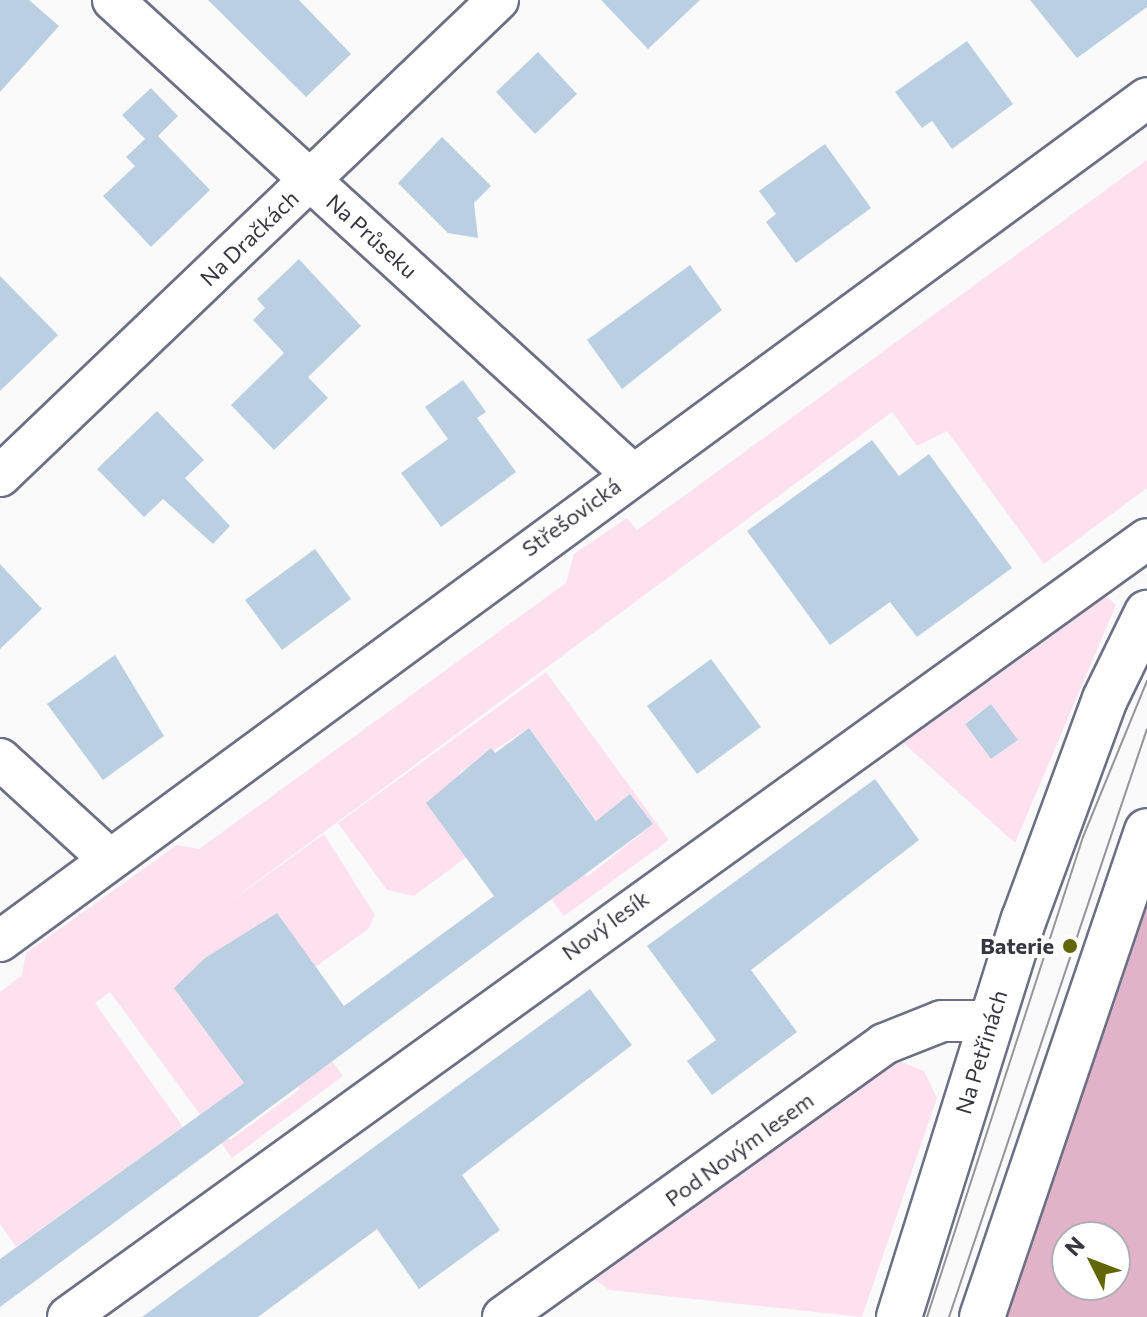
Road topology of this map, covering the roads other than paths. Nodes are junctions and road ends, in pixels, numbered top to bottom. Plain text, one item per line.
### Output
1 (113, 0) edge
2 (498, 0) edge
3 (1147, 98) edge
4 (310, 179) junction
5 (631, 473) junction
6 (0, 476) edge
7 (1147, 539) edge
8 (1147, 613) edge
9 (0, 759) edge
10 (1147, 831) edge
11 (109, 859) junction
12 (0, 941) edge
13 (990, 1021) junction
14 (68, 1317) edge
15 (503, 1317) edge
16 (899, 1317) edge
17 (982, 1317) edge

1 - 4 street, Na Průseku
2 - 4 street, Na Dračkách
3 - 5 street, Střešovická
4 - 5 street, Na Průseku
4 - 6 street, Na Dračkách
5 - 11 street, Střešovická
7 - 14 street, Nový lesík
8 - 13 street, Na Petřinách
9 - 11 street
10 - 17 street
11 - 12 street, Střešovická
13 - 15 street, Pod Novým lesem
13 - 16 street, Na Petřinách

